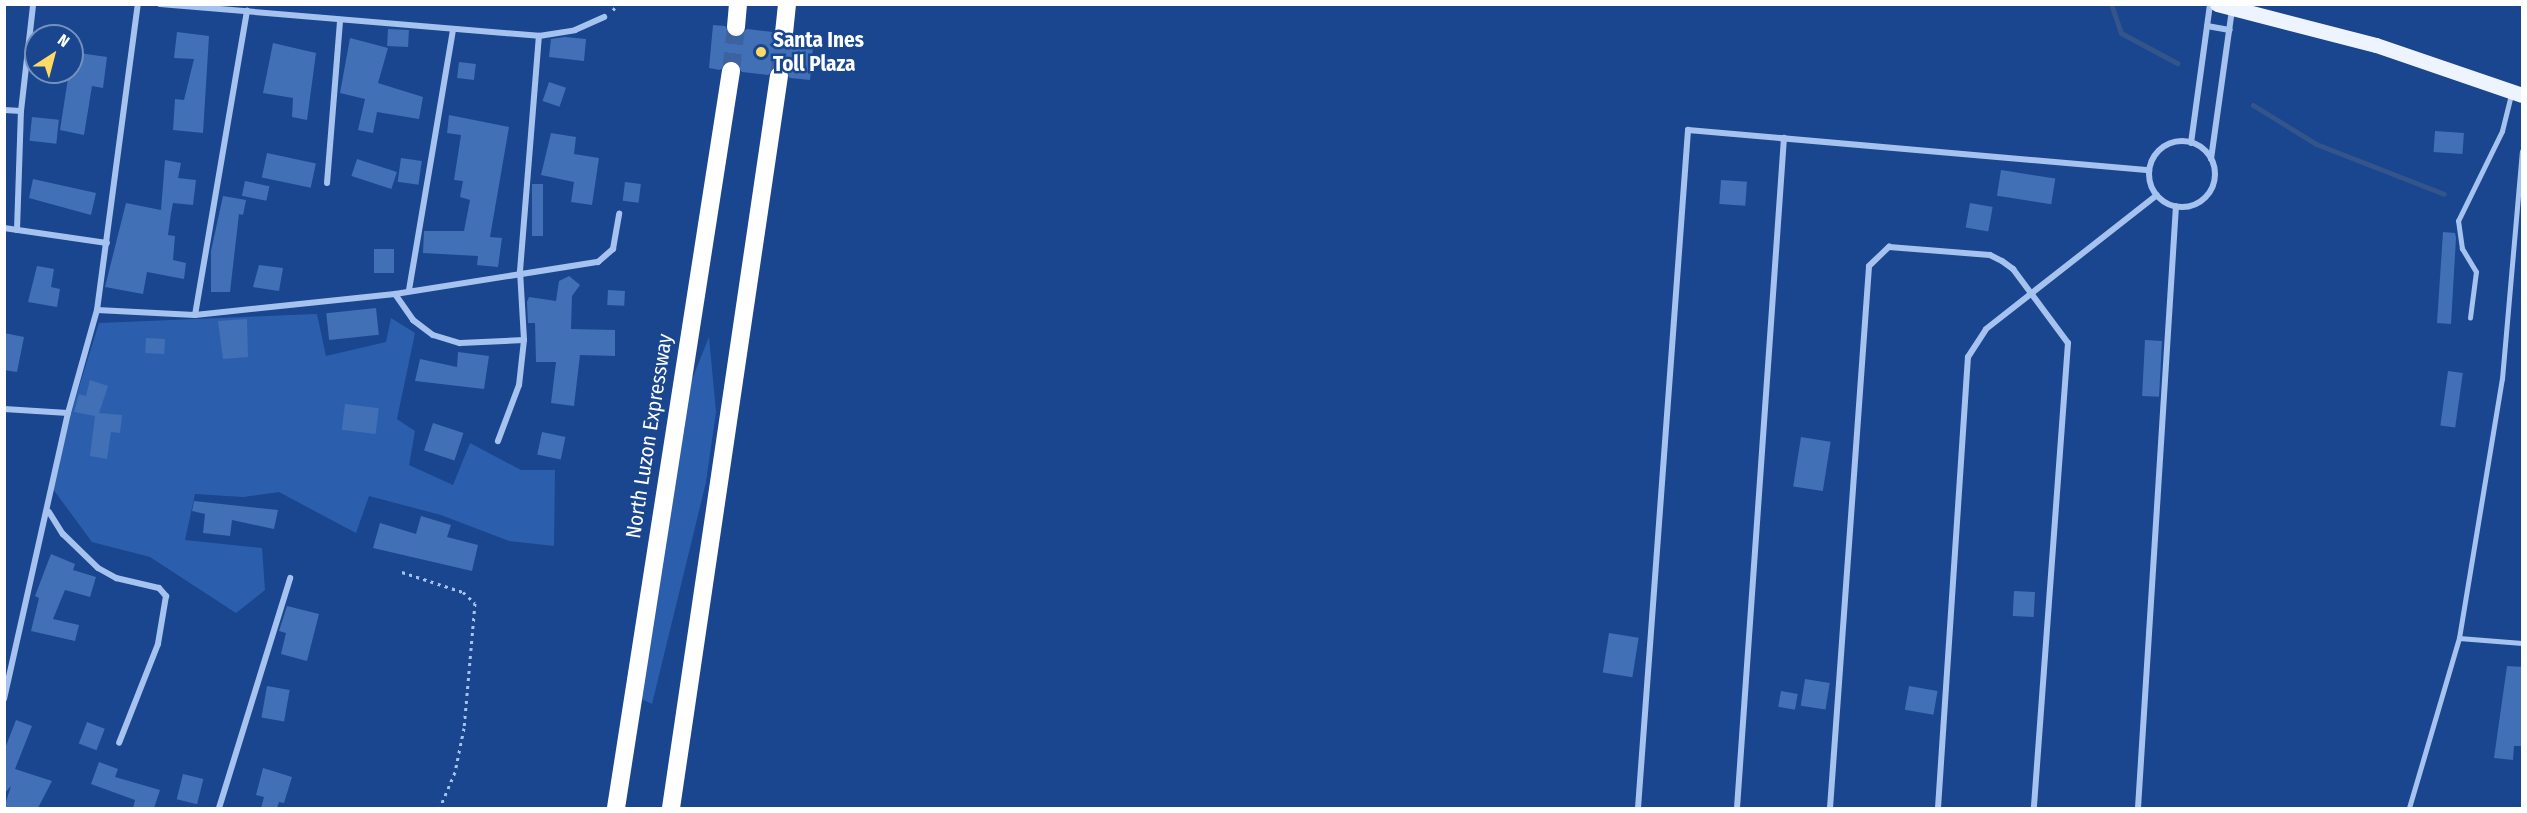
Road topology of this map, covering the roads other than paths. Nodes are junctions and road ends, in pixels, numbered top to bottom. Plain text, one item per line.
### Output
1 (138, 4) edge
2 (160, 4) edge
3 (738, 4) edge
4 (787, 4) edge
5 (2210, 4) edge
6 (2217, 4) edge
7 (33, 5) edge
8 (2232, 9) junction
9 (247, 10) junction
10 (604, 17) dead end
11 (340, 21) junction
12 (2207, 26) junction
13 (736, 27) tunnel mouth
14 (453, 30) junction
15 (2230, 30) junction
16 (784, 33) tunnel mouth
17 (539, 36) junction
18 (731, 71) tunnel mouth
19 (779, 76) tunnel mouth
20 (2517, 93) edge
21 (4, 110) edge
22 (21, 111) junction
23 (1784, 138) junction
24 (2191, 143) junction
25 (2523, 152) edge
26 (2211, 159) junction
27 (2149, 170) junction
28 (327, 183) dead end
29 (2157, 195) junction
30 (2176, 206) junction
31 (619, 214) dead end
32 (4, 228) edge
33 (17, 230) junction
34 (107, 243) junction
35 (520, 271) junction
36 (409, 290) junction
37 (395, 294) junction
38 (2031, 294) junction
39 (98, 310) junction
40 (195, 315) junction
41 (2470, 318) dead end
42 (524, 340) junction
43 (4, 409) edge
44 (68, 413) junction
45 (498, 441) dead end
46 (49, 512) junction
47 (290, 578) dead end
48 (2459, 638) junction
49 (2523, 643) edge
50 (8, 676) edge
51 (4, 699) edge
52 (119, 743) dead end
53 (219, 808) edge
54 (616, 808) edge
55 (671, 808) edge
56 (1638, 808) edge
57 (1737, 808) edge
58 (1830, 808) edge
59 (1938, 808) edge
60 (2034, 808) edge
61 (2138, 808) edge
62 (2409, 808) edge

1 - 34 street
2 - 9 street
3 - 13 highway
4 - 16 highway
5 - 12 street
6 - 8 main road
7 - 22 street
8 - 15 street
8 - 20 main road
9 - 11 street
9 - 40 street
10 - 17 street
11 - 14 street
11 - 28 street
12 - 15 street
12 - 24 street
14 - 17 street
14 - 36 street
15 - 26 street
17 - 35 street
18 - 54 highway, North Luzon Expressway
19 - 55 highway
20 - 41 lane
21 - 22 street
22 - 33 street
23 - 27 street
23 - 56 street
23 - 57 street
24 - 26 street
24 - 27 street
25 - 48 lane
26 - 30 street
27 - 29 street
29 - 30 street
29 - 38 street
30 - 61 street
31 - 35 street
32 - 33 street
33 - 34 street
34 - 39 street
35 - 36 street
35 - 42 street
36 - 37 street
37 - 40 street
37 - 42 street
38 - 58 street
38 - 59 street
38 - 60 street
39 - 40 street
39 - 44 street
42 - 45 street
43 - 44 street
44 - 46 street
46 - 50 street
46 - 52 street
47 - 53 street
48 - 49 lane
48 - 62 lane
50 - 51 street

